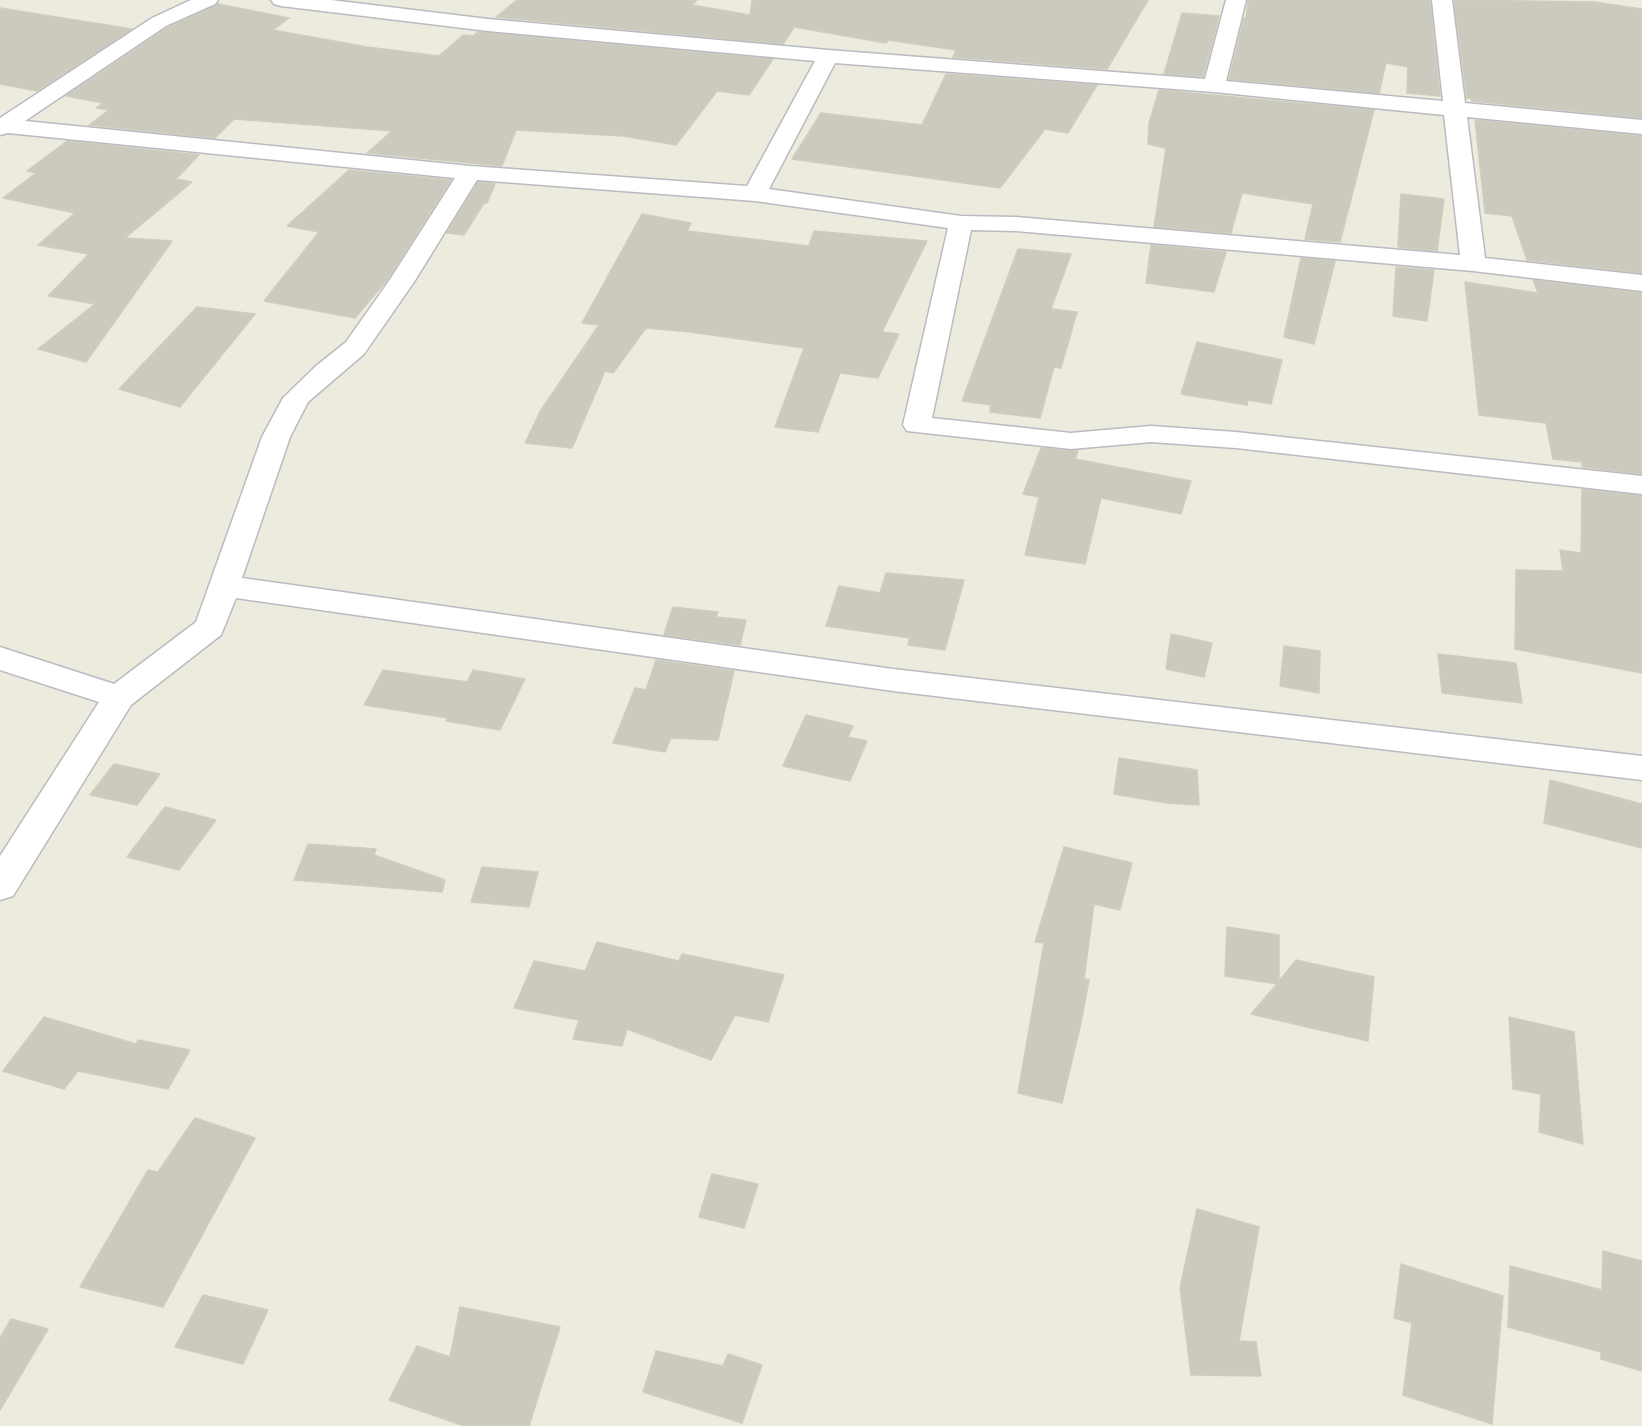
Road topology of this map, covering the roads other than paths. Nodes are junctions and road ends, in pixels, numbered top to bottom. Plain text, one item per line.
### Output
1 (208, 0) edge
2 (281, 0) edge
3 (1236, 0) edge
4 (1442, 0) edge
5 (828, 56) junction
6 (1214, 86) junction
7 (1455, 110) junction
8 (2, 126) edge
9 (1642, 127) edge
10 (470, 173) junction
11 (756, 194) junction
12 (961, 223) junction
13 (1473, 264) junction
14 (1642, 283) edge
15 (1642, 485) edge
16 (226, 586) junction
17 (0, 658) edge
18 (119, 697) junction
19 (1642, 768) edge
20 (0, 886) edge

1 - 8 street
2 - 5 street
3 - 6 street
4 - 7 street
5 - 6 street
5 - 11 street
6 - 7 street
7 - 9 street
7 - 13 street
8 - 10 street
10 - 11 street
10 - 16 street
11 - 12 street
12 - 13 street
12 - 15 street
13 - 14 street
16 - 18 street
16 - 19 street
17 - 18 street
18 - 20 street

